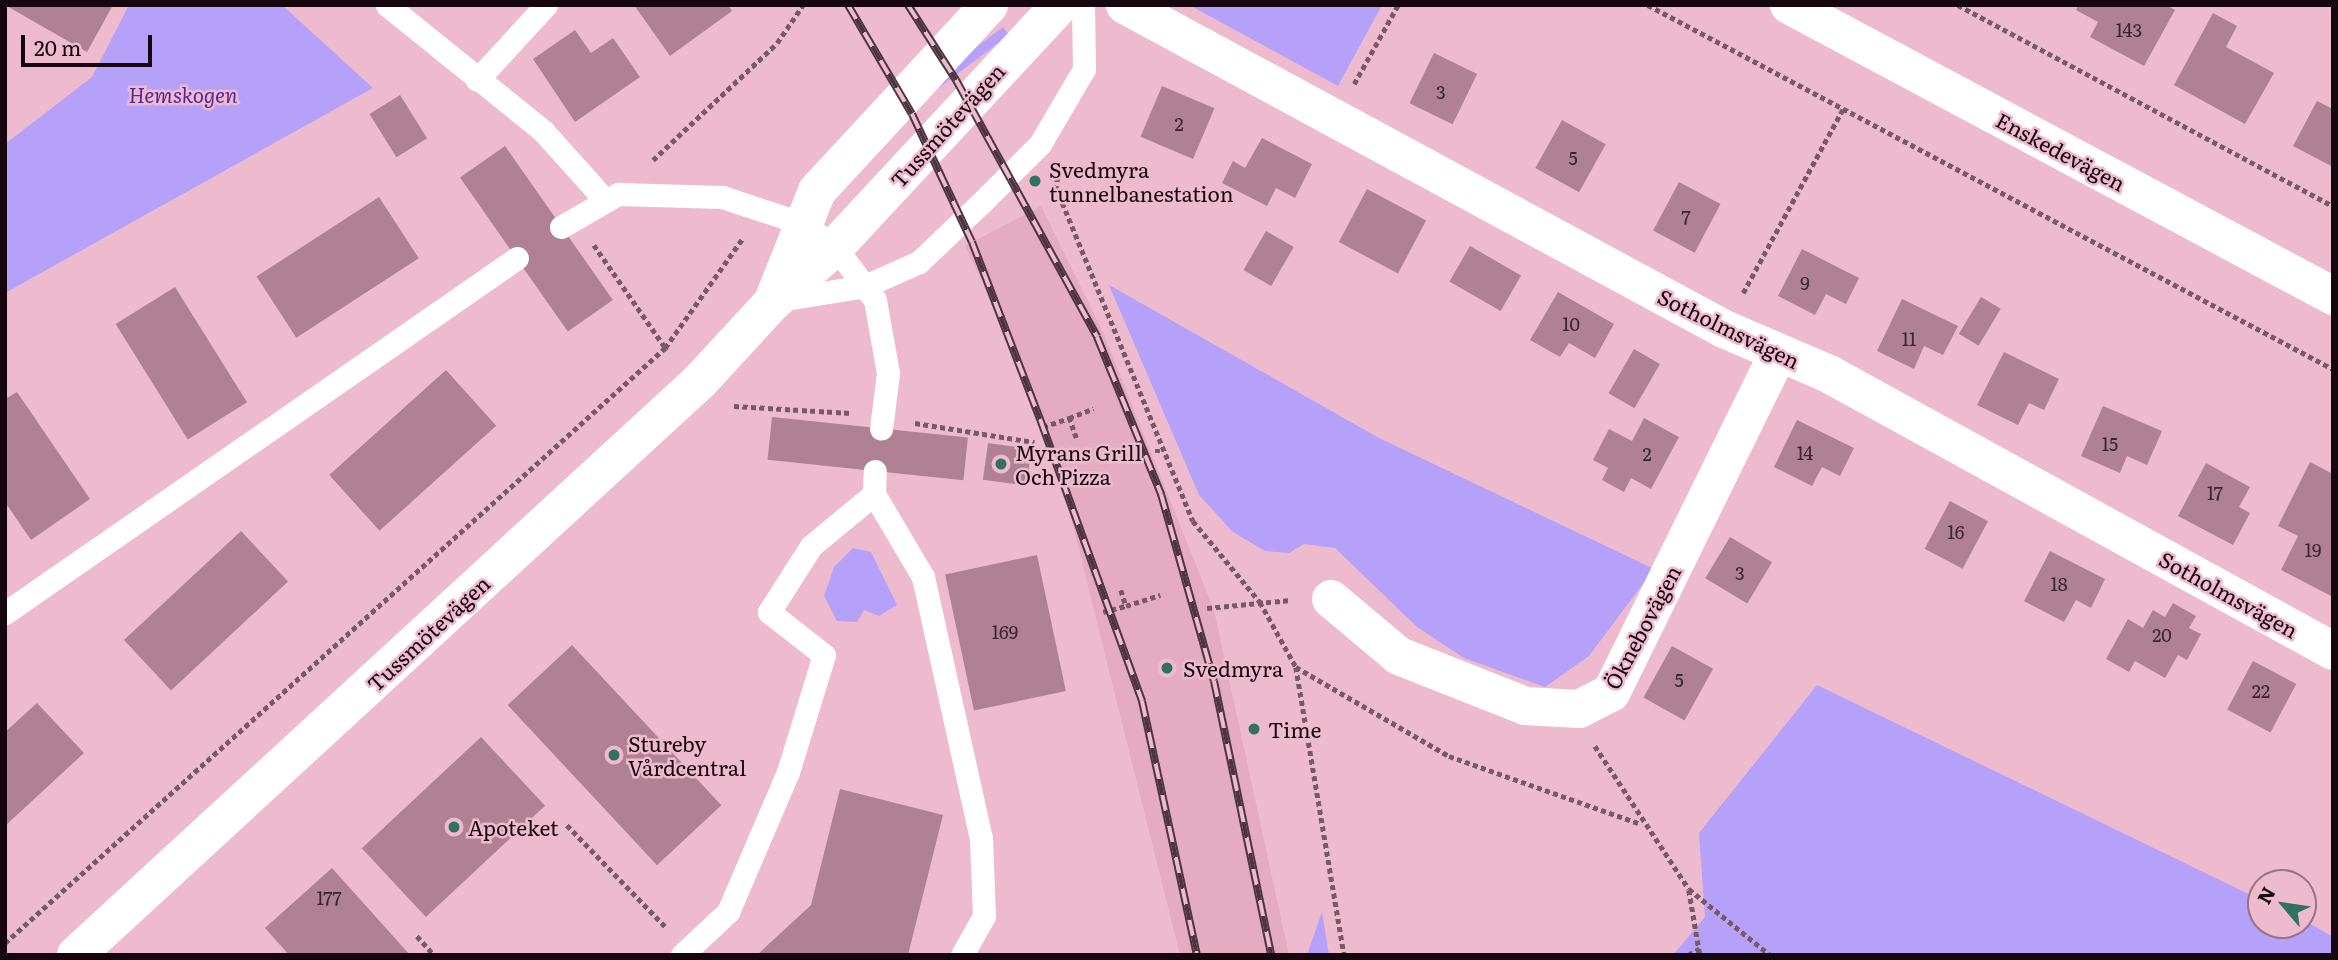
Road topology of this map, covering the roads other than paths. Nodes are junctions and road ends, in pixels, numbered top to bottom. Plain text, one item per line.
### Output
1 (387, 5) edge
2 (546, 5) edge
3 (989, 5) edge
4 (1060, 5) edge
5 (1083, 5) edge
6 (1125, 5) edge
7 (1789, 5) edge
8 (477, 80) junction
9 (612, 198) junction
10 (568, 223) road end
11 (804, 223) junction
12 (835, 247) junction
13 (517, 258) dead end
14 (864, 286) junction
15 (2333, 296) edge
16 (773, 302) junction
17 (1777, 356) junction
18 (881, 429) dead end
19 (1331, 599) dead end
20 (5, 613) edge
21 (2333, 650) edge
22 (684, 952) edge
23 (76, 955) edge
24 (962, 955) edge

1 - 8 lane
2 - 8 lane
3 - 11 street, Tussmötevägen
4 - 12 street, Tussmötevägen
5 - 14 lane
6 - 17 street, Sotholmsvägen
7 - 15 street, Enskedevägen
8 - 9 lane
9 - 10 lane
9 - 11 lane
11 - 12 lane
11 - 16 street, Tussmötevägen
12 - 14 lane
12 - 16 street, Tussmötevägen
13 - 20 lane
14 - 16 lane
14 - 18 lane
16 - 23 street, Tussmötevägen
17 - 19 street, Öknebovägen
17 - 21 street, Sotholmsvägen
22 - 24 lane

